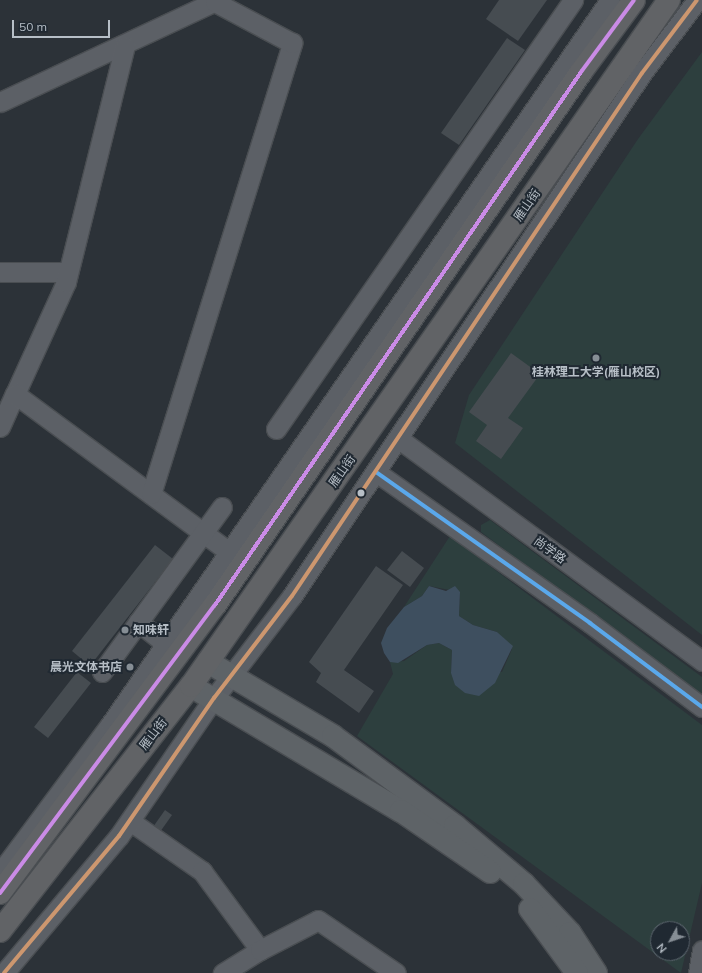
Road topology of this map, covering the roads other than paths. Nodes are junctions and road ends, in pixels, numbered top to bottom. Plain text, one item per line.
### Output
1 (574, 0) edge
2 (634, 0) edge
3 (669, 0) edge
4 (697, 0) edge
5 (211, 2) edge
6 (604, 2) edge
7 (125, 46) junction
8 (0, 102) edge
9 (390, 264) junction
10 (0, 272) edge
11 (68, 272) junction
12 (415, 283) junction
13 (15, 394) junction
14 (0, 426) edge
15 (276, 429) dead end
16 (398, 440) junction
17 (376, 472) junction
18 (151, 494) junction
19 (222, 507) dead end
20 (204, 533) junction
21 (236, 557) junction
22 (138, 622) junction
23 (166, 644) junction
24 (702, 661) edge
25 (208, 662) junction
26 (102, 672) dead end
27 (231, 676) junction
28 (190, 686) junction
29 (214, 698) junction
30 (702, 707) edge
31 (130, 821) junction
32 (0, 873) edge
33 (0, 893) edge
34 (0, 931) edge
35 (260, 950) junction
36 (702, 950) edge
37 (4, 973) edge
38 (223, 973) edge
39 (396, 973) edge
40 (577, 973) edge
41 (596, 973) edge
42 (698, 973) edge

1 - 9 street
2 - 21 highway
3 - 25 highway, 雁山街
4 - 16 street
5 - 7 street
5 - 18 street
6 - 12 street
7 - 8 street
7 - 11 street
9 - 12 street
9 - 15 street
10 - 11 street
11 - 13 street
12 - 21 street
13 - 14 street
13 - 18 street
16 - 17 street
16 - 24 street, 尚学路
17 - 27 street
17 - 30 street
18 - 20 street
19 - 20 street
20 - 21 street
20 - 22 street
21 - 23 street
21 - 33 highway
22 - 23 street
22 - 26 street
23 - 32 street
25 - 27 main road
25 - 28 highway, 雁山街
27 - 29 street
27 - 41 main road
28 - 29 main road
28 - 34 highway, 雁山街
29 - 31 street
29 - 40 main road
31 - 35 street
31 - 37 street
35 - 38 street
35 - 39 street
36 - 42 street

